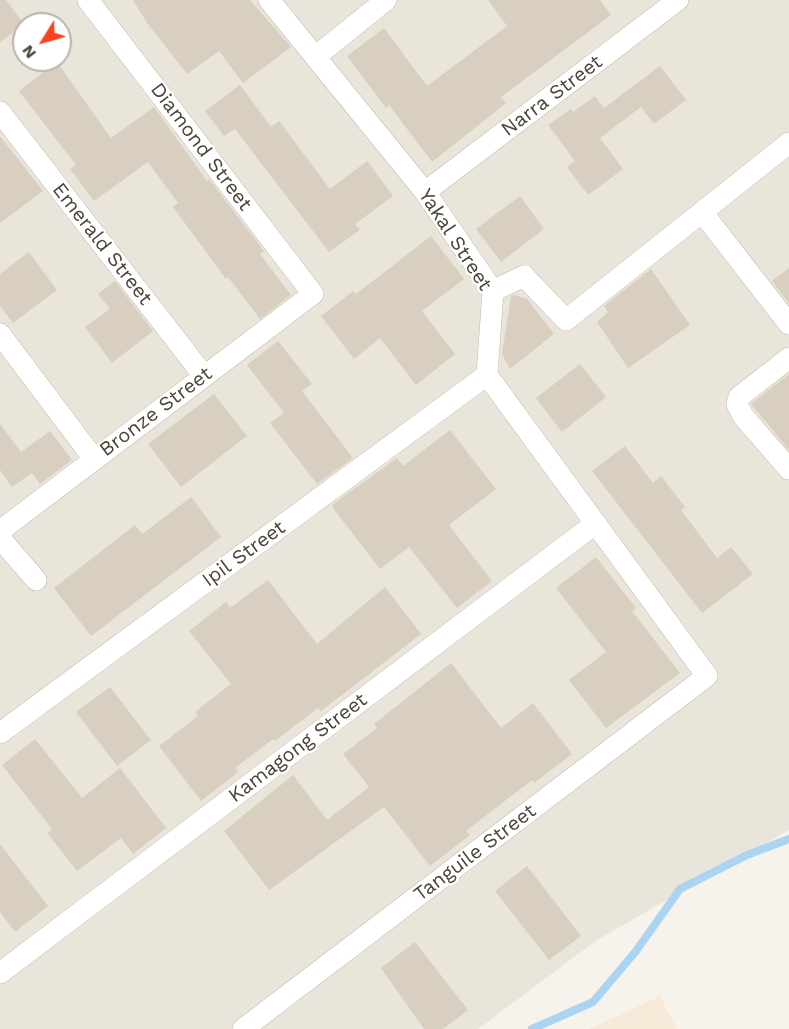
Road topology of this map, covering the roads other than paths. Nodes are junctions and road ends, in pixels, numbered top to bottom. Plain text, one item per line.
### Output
1 (88, 0) edge
2 (269, 0) edge
3 (386, 0) edge
4 (678, 0) edge
5 (315, 57) junction
6 (0, 112) edge
7 (785, 153) edge
8 (425, 192) junction
9 (702, 212) junction
10 (493, 291) junction
11 (313, 294) joint
12 (789, 324) edge
13 (0, 334) edge
14 (789, 358) edge
15 (487, 375) junction
16 (204, 376) junction
17 (94, 459) junction
18 (789, 469) edge
19 (596, 523) junction
20 (0, 531) edge
21 (0, 538) edge
22 (36, 580) dead end
23 (0, 733) edge
24 (0, 973) edge
25 (243, 1029) edge

1 - 11 street, Diamond Street
2 - 5 street, Yakal Street
3 - 5 street
4 - 8 street, Narra Street
5 - 8 street, Yakal Street
6 - 16 street, Emerald Street
7 - 9 street
8 - 10 street, Yakal Street
9 - 10 street
9 - 12 street
10 - 15 street, Yakal Street
11 - 16 street, Bronze Street
13 - 17 street
14 - 18 street
15 - 19 street
15 - 23 street, Ipil Street
16 - 17 street, Bronze Street
17 - 20 street, Bronze Street
19 - 24 street, Kamagong Street
19 - 25 street, Tanguile Street
21 - 22 street

